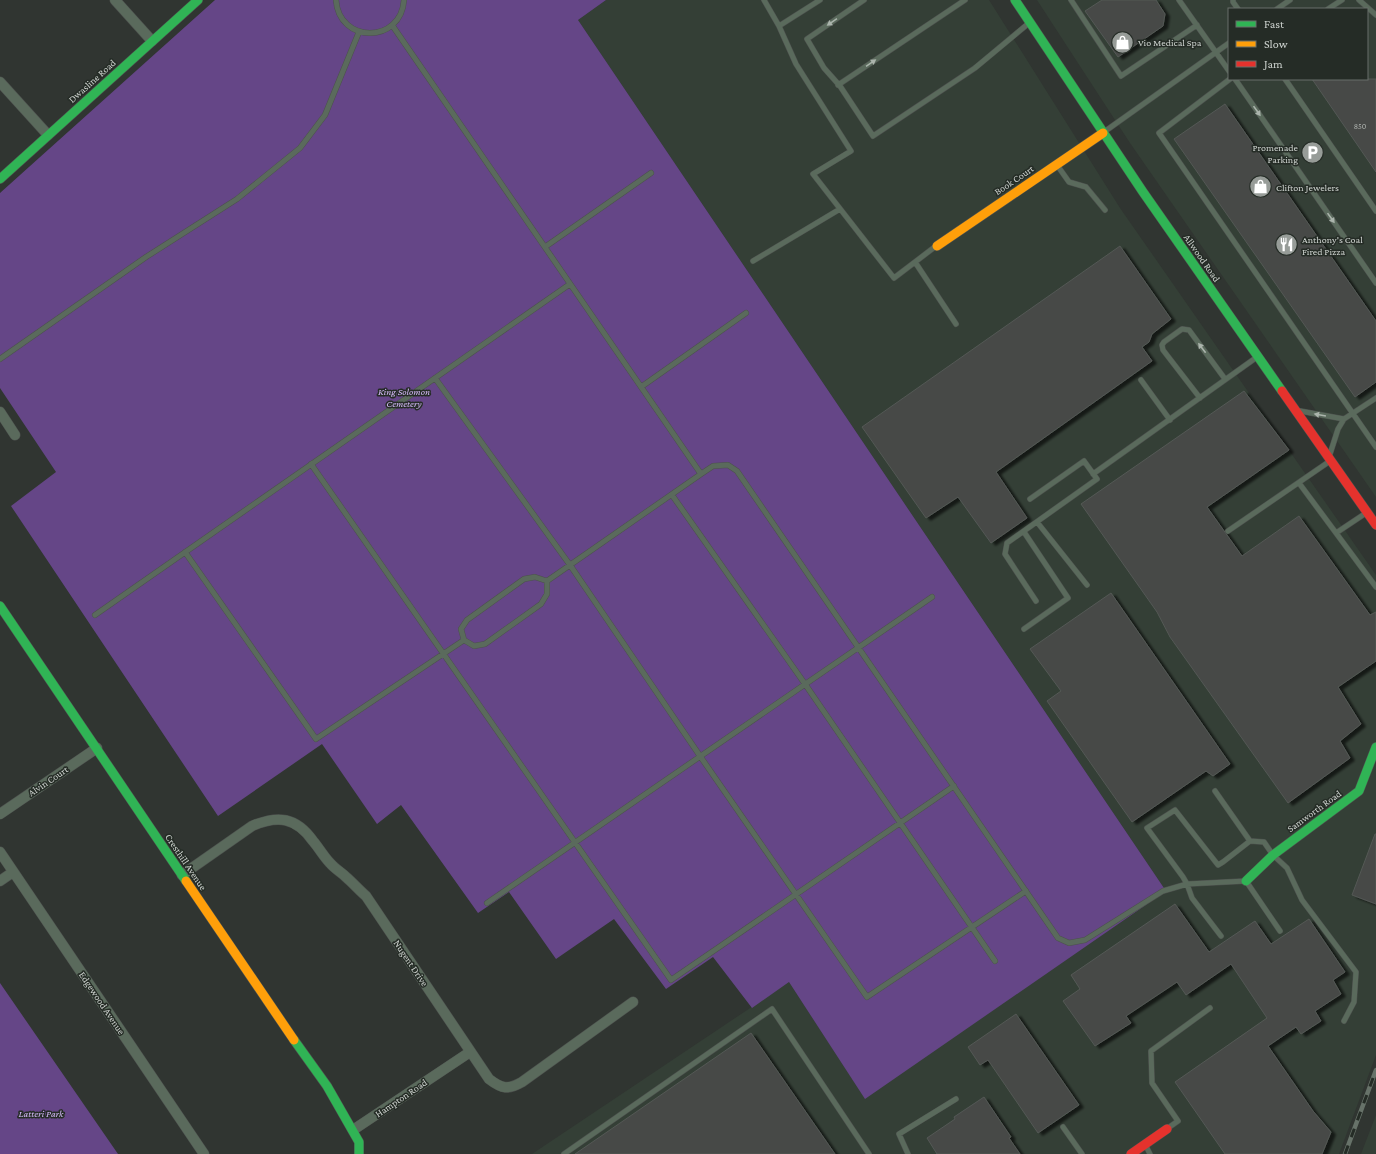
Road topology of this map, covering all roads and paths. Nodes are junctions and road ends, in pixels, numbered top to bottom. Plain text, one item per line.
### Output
1 (114, 0) edge
2 (198, 0) edge
3 (336, 0) edge
4 (404, 0) edge
5 (764, 0) edge
6 (820, 0) edge
7 (864, 0) edge
8 (965, 0) edge
9 (1015, 0) edge
10 (1071, 0) edge
11 (1178, 0) edge
12 (1290, 0) edge
13 (1342, 0) edge
14 (1359, 0) edge
15 (1278, 8) edge
16 (1330, 8) edge
17 (1376, 15) edge
18 (1030, 22) junction
19 (1197, 25) junction
20 (392, 26) junction
21 (779, 26) junction
22 (359, 32) junction
23 (152, 41) junction
24 (1228, 44) edge
25 (1217, 52) junction
26 (1228, 69) edge
27 (1229, 80) edge
28 (1236, 80) edge
29 (1286, 80) edge
30 (0, 82) edge
31 (838, 85) junction
32 (1104, 133) junction
33 (48, 136) junction
34 (1056, 165) junction
35 (651, 173) dead end
36 (0, 179) edge
37 (840, 208) junction
38 (1105, 210) dead end
39 (1376, 211) edge
40 (937, 246) joint
41 (545, 247) junction
42 (753, 261) dead end
43 (915, 262) junction
44 (1376, 283) edge
45 (570, 284) junction
46 (746, 313) dead end
47 (956, 324) dead end
48 (1258, 356) junction
49 (0, 359) edge
50 (435, 378) junction
51 (1225, 379) junction
52 (1141, 380) dead end
53 (641, 387) junction
54 (1200, 398) junction
55 (1376, 398) edge
56 (1296, 411) junction
57 (0, 412) edge
58 (1353, 413) junction
59 (1344, 419) junction
60 (1170, 420) junction
61 (15, 435) dead end
62 (1376, 447) edge
63 (1330, 459) junction
64 (311, 464) junction
65 (701, 474) junction
66 (1093, 474) junction
67 (1299, 483) junction
68 (672, 495) junction
69 (1030, 499) dead end
70 (1367, 512) junction
71 (1037, 522) junction
72 (1376, 525) edge
73 (1228, 531) dead end
74 (1024, 532) junction
75 (1336, 533) junction
76 (185, 552) junction
77 (570, 565) junction
78 (547, 581) junction
79 (1087, 584) dead end
80 (1376, 587) edge
81 (932, 597) dead end
82 (1036, 601) dead end
83 (0, 606) edge
84 (95, 615) dead end
85 (1024, 630) dead end
86 (464, 640) junction
87 (858, 647) junction
88 (443, 654) junction
89 (805, 684) junction
90 (1376, 747) edge
91 (97, 748) junction
92 (700, 756) junction
93 (954, 786) junction
94 (1215, 791) dead end
95 (0, 814) edge
96 (900, 824) junction
97 (1250, 841) junction
98 (575, 843) junction
99 (0, 852) edge
100 (1273, 854) junction
101 (13, 872) junction
102 (182, 875) junction
103 (0, 881) edge
104 (1246, 881) junction
105 (1187, 884) junction
106 (1026, 891) junction
107 (796, 895) junction
108 (488, 903) dead end
109 (971, 927) junction
110 (1280, 931) dead end
111 (1221, 936) dead end
112 (995, 961) dead end
113 (633, 1002) dead end
114 (1210, 1008) dead end
115 (1344, 1020) dead end
116 (470, 1052) junction
117 (956, 1098) dead end
118 (1063, 1127) dead end
119 (1167, 1129) joint
120 (353, 1130) junction
121 (1145, 1144) junction
122 (204, 1154) edge
123 (358, 1154) edge
124 (564, 1154) edge
125 (869, 1154) edge
126 (908, 1154) edge
127 (1082, 1154) edge
128 (1131, 1154) edge
129 (1150, 1154) edge

1 - 23 street
2 - 23 street, Dwasline Road
3 - 22 lane
4 - 20 lane
5 - 21 lane
6 - 21 lane
7 -> 31 lane
31 -> 8 lane
9 - 18 street, Allwood Road
10 - 19 lane
11 - 19 lane
12 - 15 lane
13 - 16 lane
14 - 17 lane
18 - 31 lane
18 - 32 street, Allwood Road
19 - 25 lane
20 - 22 lane
20 - 41 lane
21 - 37 lane
22 - 49 lane
23 - 33 street, Dwasline Road
24 - 25 lane
25 - 26 lane
25 - 32 lane
27 - 58 lane
28 -> 44 lane
29 - 39 lane
30 - 33 street
32 - 34 street, Book Court
32 - 48 street, Allwood Road
33 - 36 street, Dwasline Road
34 - 38 lane
34 - 40 street, Book Court
35 - 41 lane
37 - 42 lane
37 - 43 lane
40 - 43 lane
41 - 45 lane
43 - 47 lane
45 - 50 lane
45 - 53 lane
46 - 53 lane
48 - 51 lane
48 - 56 street, Allwood Road
50 - 64 lane
50 - 77 lane
51 - 54 lane
51 -> 54 lane
52 - 60 lane
53 - 65 lane
54 - 60 lane
55 - 58 lane
59 -> 56 lane
56 - 63 street, Allwood Road
57 - 61 street
58 - 59 lane
58 - 62 lane
59 - 63 lane
60 - 66 lane
63 - 67 lane
63 - 70 street, Allwood Road
64 - 76 lane
64 - 88 lane
65 - 68 lane
65 - 87 lane
66 - 69 lane
66 - 71 lane
67 - 73 lane
67 - 75 lane
68 - 77 lane
68 - 89 lane
70 - 72 street, Allwood Road
70 - 75 lane
71 - 74 lane
71 - 79 lane
74 - 82 lane
74 - 85 lane
75 - 80 lane
76 - 84 lane
76 - 88 lane
77 - 78 lane
77 - 92 lane
78 - 86 lane
78 - 86 lane
81 - 87 lane
83 - 91 street, Cresthill Avenue
86 - 88 lane
87 - 89 lane
87 - 93 lane
88 - 98 lane
89 - 92 lane
89 - 96 lane
90 - 100 street, Samworth Road
91 - 95 street, Alvin Court
91 - 102 street, Cresthill Avenue
92 - 98 lane
92 - 107 lane
93 - 96 lane
93 - 106 lane
94 - 97 lane
96 - 107 lane
96 - 109 lane
97 - 100 lane
97 - 105 lane
98 - 107 lane
98 - 108 lane
99 - 101 street, Edgewood Avenue
100 - 104 street, Samworth Road
100 - 115 lane
101 - 103 street
101 - 122 street, Edgewood Avenue
102 - 116 street, Nugent Drive
102 - 120 street, Cresthill Avenue
104 - 105 lane
104 - 110 lane
105 - 106 lane
105 - 111 lane
106 - 109 lane
107 - 109 lane
109 - 112 lane
113 - 116 street, Nugent Drive
114 - 119 lane
116 - 120 street, Hampton Road
117 - 126 lane
118 - 127 lane
119 - 121 street
120 - 123 street
121 - 128 street
121 - 129 lane
124 - 125 lane

